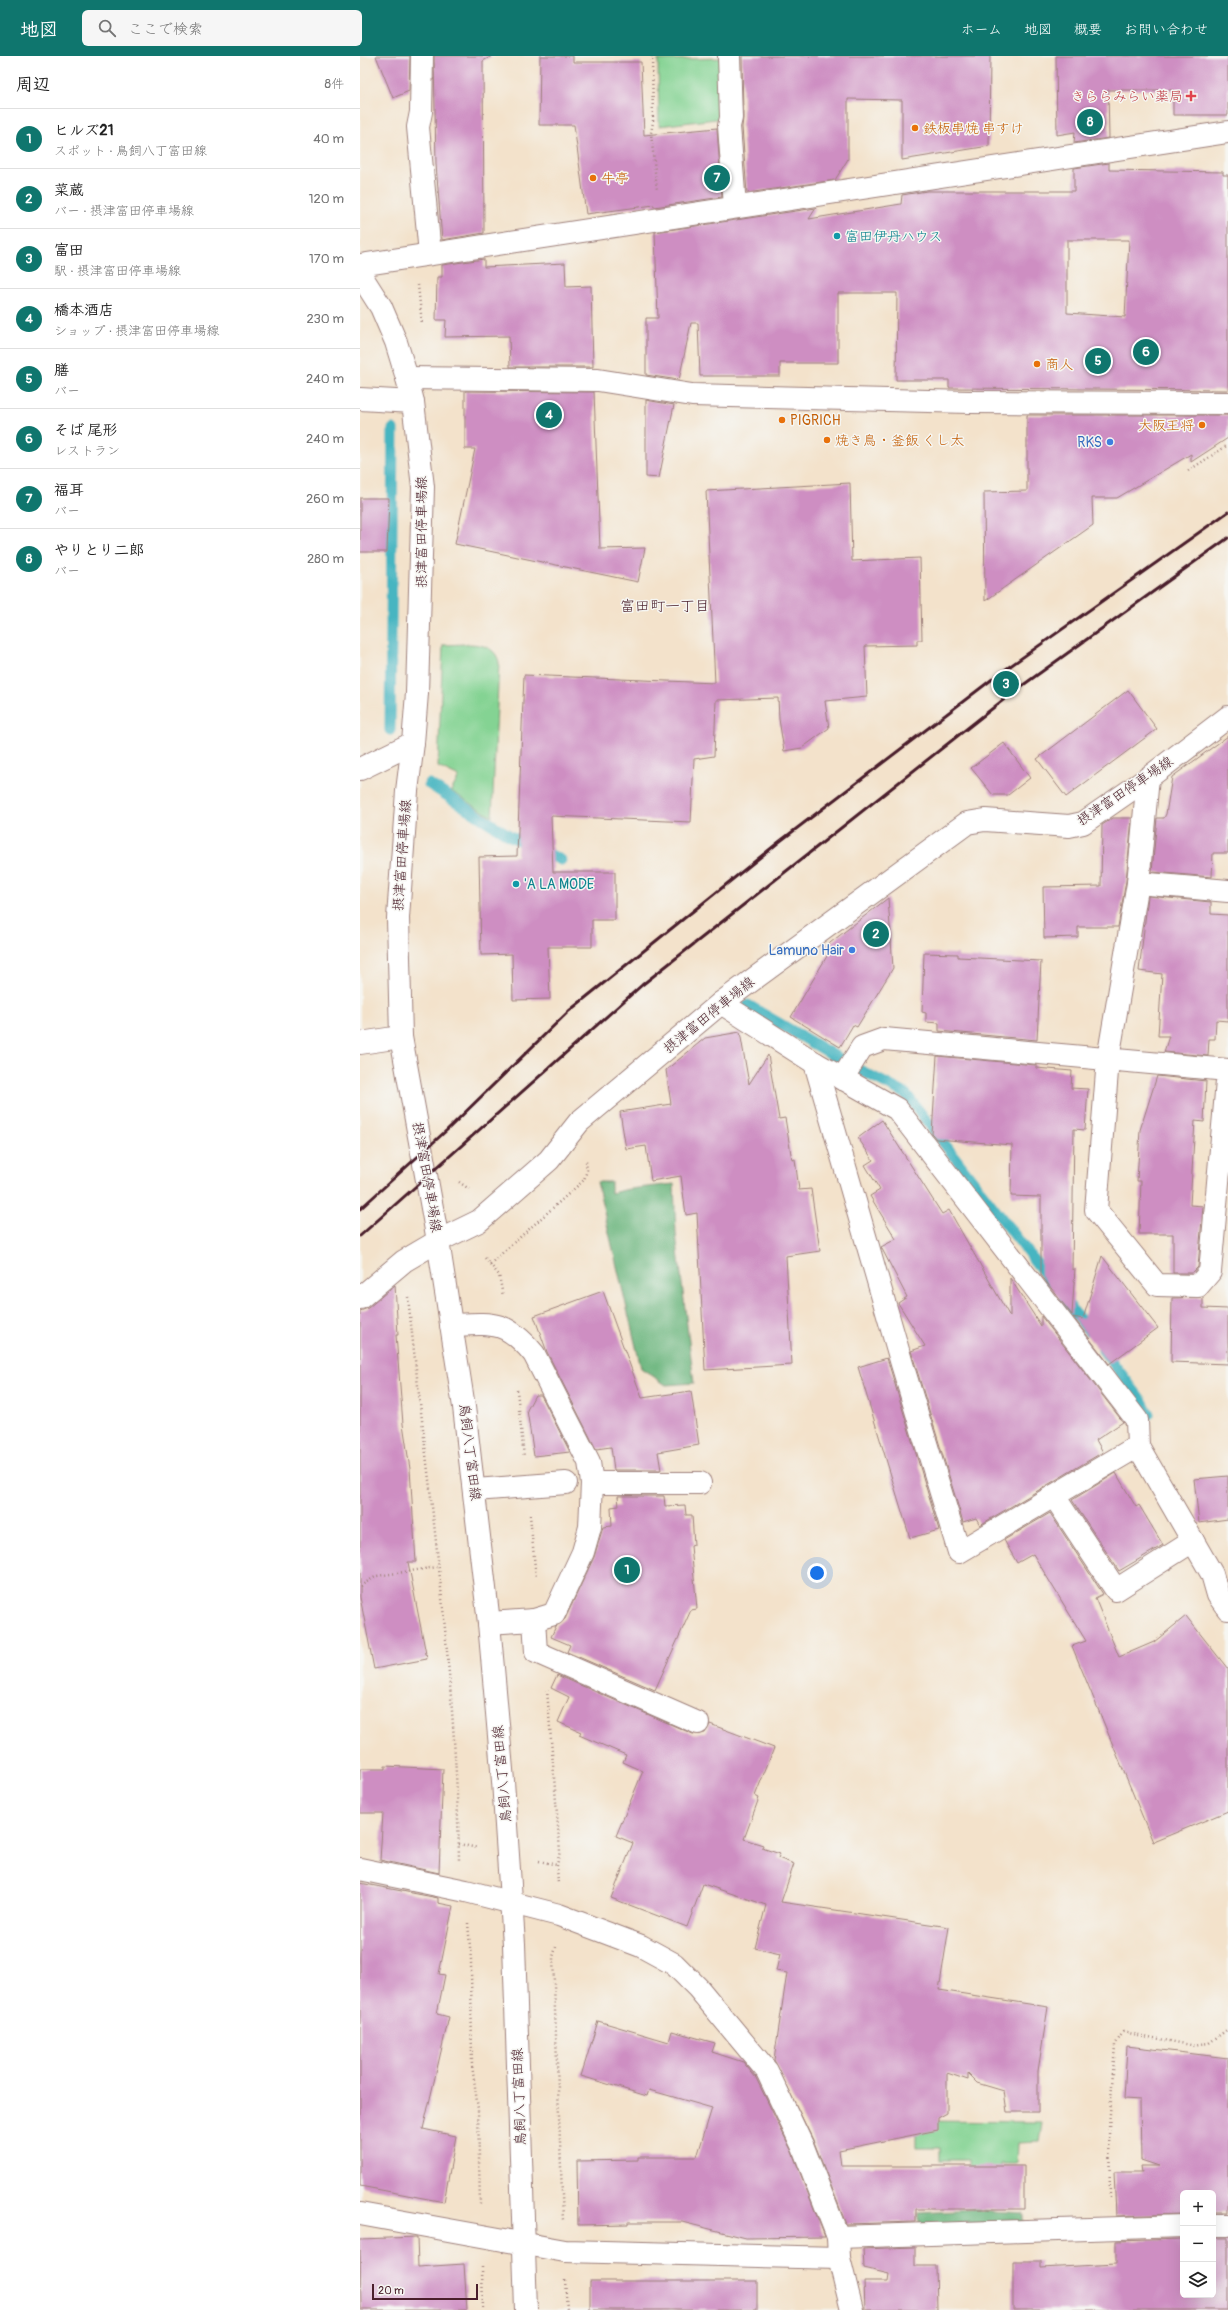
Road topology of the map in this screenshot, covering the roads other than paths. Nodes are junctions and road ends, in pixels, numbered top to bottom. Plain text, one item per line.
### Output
1 (422, 56) edge
2 (729, 56) edge
3 (1228, 132) edge
4 (735, 207) junction
5 (430, 254) junction
6 (360, 266) edge
7 (360, 274) edge
8 (406, 378) junction
9 (360, 399) edge
10 (413, 402) junction
11 (1228, 403) edge
12 (1228, 717) edge
13 (413, 743) junction
14 (360, 769) edge
15 (1148, 778) junction
16 (1138, 883) junction
17 (1228, 891) edge
18 (721, 1003) junction
19 (401, 1037) junction
20 (360, 1043) edge
21 (1108, 1059) junction
22 (815, 1063) junction
23 (842, 1079) junction
24 (438, 1241) junction
25 (360, 1298) edge
26 (451, 1324) junction
27 (1138, 1446) junction
28 (566, 1483) dead end
29 (592, 1483) junction
30 (700, 1483) dead end
31 (475, 1490) junction
32 (1054, 1496) junction
33 (1193, 1541) junction
34 (1228, 1609) edge
35 (534, 1620) junction
36 (489, 1623) junction
37 (698, 1723) dead end
38 (360, 1869) edge
39 (512, 1904) junction
40 (360, 2214) edge
41 (1216, 2225) edge
42 (1228, 2225) edge
43 (1180, 2226) edge
44 (524, 2244) junction
45 (839, 2248) junction
46 (526, 2310) edge
47 (852, 2310) edge

1 - 5 street
2 - 4 street
3 - 4 street
4 - 5 street
5 - 6 street
7 - 8 street, 摂津富田停車場線
8 - 10 street, 摂津富田停車場線
8 - 11 street
9 - 10 street
10 - 13 street, 摂津富田停車場線
12 - 15 street, 摂津富田停車場線
13 - 14 street
13 - 19 street, 摂津富田停車場線
15 - 16 street
15 - 18 street, 摂津富田停車場線
16 - 17 street
16 - 21 street
18 - 22 street
18 - 24 street, 摂津富田停車場線
19 - 20 street
19 - 24 street, 摂津富田停車場線
21 - 21 street
21 - 23 street
22 - 23 street
22 - 32 street
23 - 27 street
24 - 25 street
24 - 26 street, 鳥飼八丁富田線
26 - 29 street
26 - 31 street, 鳥飼八丁富田線
27 - 32 street
27 - 33 street
28 - 31 street
29 - 30 street
29 - 35 street
31 - 36 street, 鳥飼八丁富田線
32 - 33 street
33 - 34 street
35 - 36 street
35 - 37 street
36 - 39 street, 鳥飼八丁富田線
38 - 39 street
39 - 44 street, 鳥飼八丁富田線
39 - 45 street
40 - 44 street
41 - 42 street
43 - 45 street
44 - 45 street
44 - 46 street, 鳥飼八丁富田線
45 - 47 street

